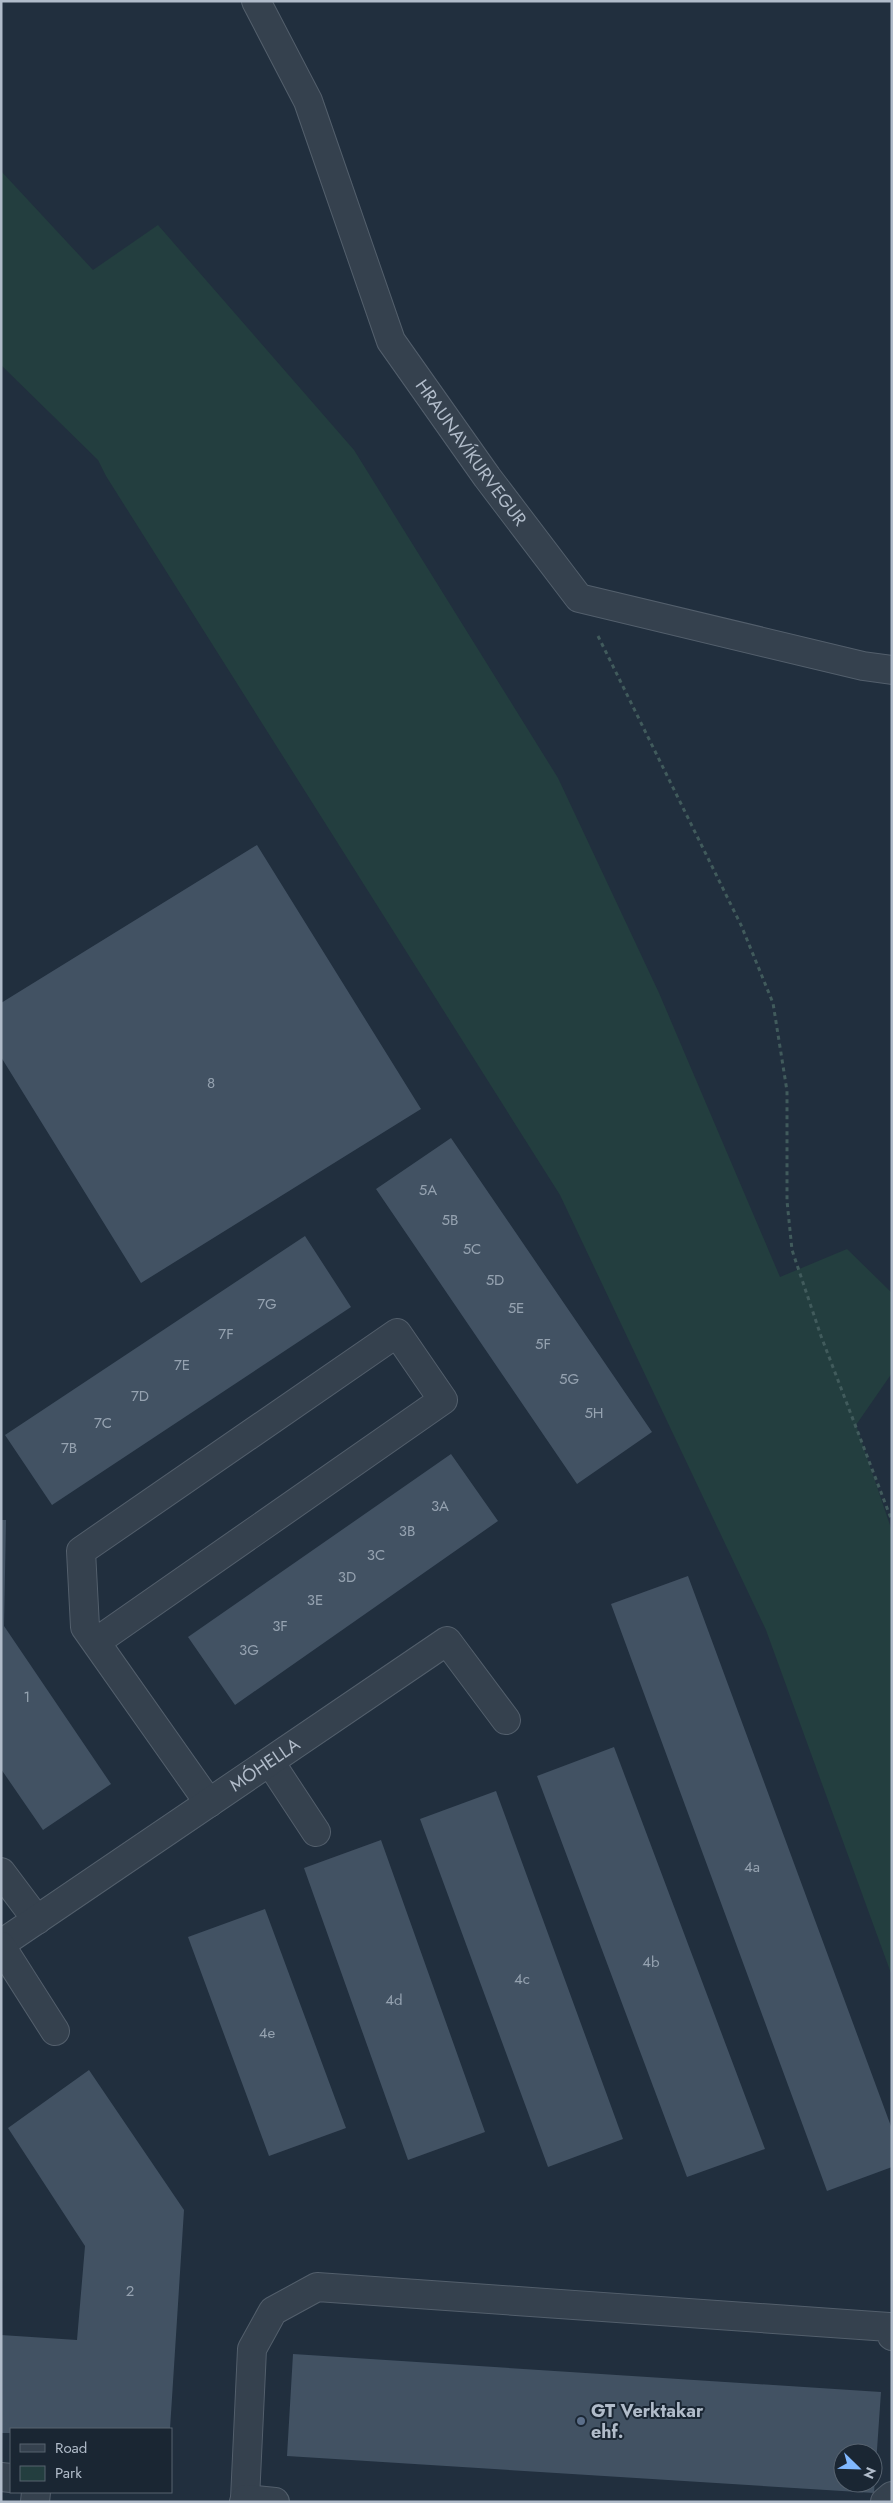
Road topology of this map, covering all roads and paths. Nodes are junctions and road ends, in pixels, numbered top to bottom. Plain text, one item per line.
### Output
1 (256, 1) edge
2 (579, 598) junction
3 (892, 670) edge
4 (892, 1521) edge
5 (96, 1642) junction
6 (506, 1720) dead end
7 (270, 1762) junction
8 (209, 1803) junction
9 (316, 1832) dead end
10 (1, 1872) edge
11 (37, 1920) junction
12 (1, 1946) edge
13 (55, 2031) dead end
14 (892, 2336) edge
15 (892, 2496) edge
16 (244, 2501) edge
17 (275, 2502) edge
18 (885, 2502) edge

1 - 2 street, HRAUNAVÍKURVEGUR
2 - 3 street
2 - 4 path
5 - 5 street
5 - 8 street
6 - 7 street, MÓHELLA
7 - 8 street, MÓHELLA
7 - 9 street
8 - 11 street, MÓHELLA
10 - 11 street
11 - 12 street, MÓHELLA
12 - 13 street
14 - 16 street
15 - 18 street
16 - 17 street

